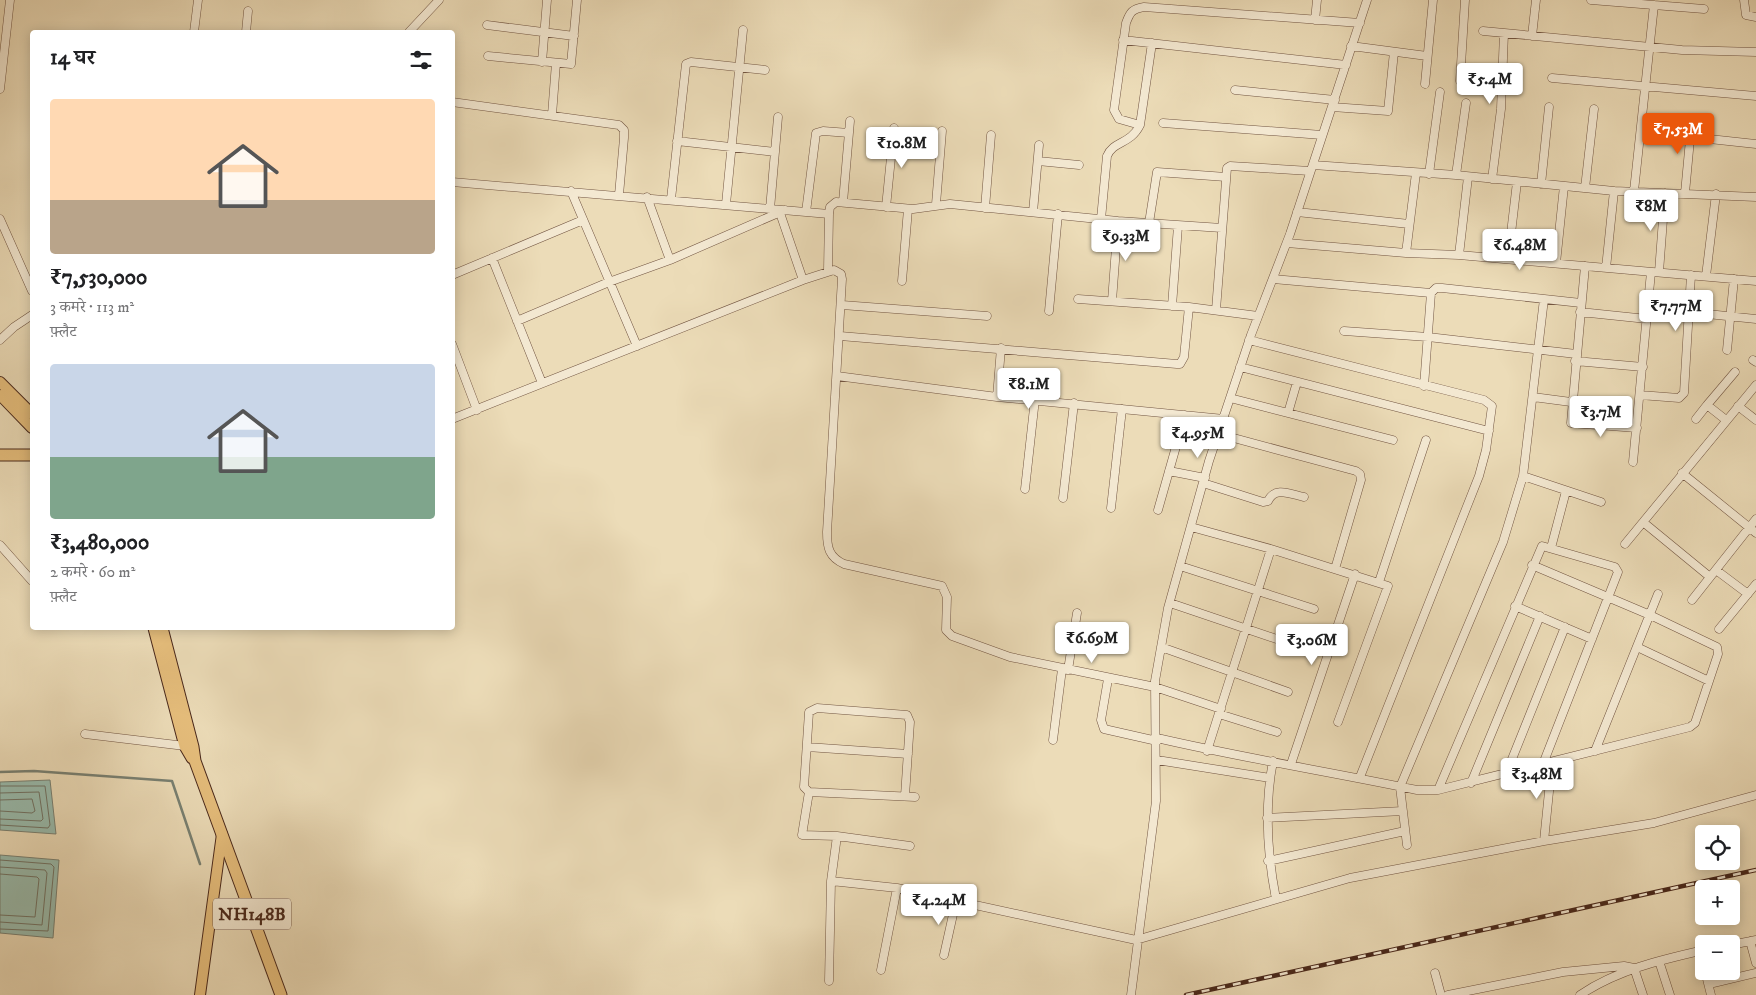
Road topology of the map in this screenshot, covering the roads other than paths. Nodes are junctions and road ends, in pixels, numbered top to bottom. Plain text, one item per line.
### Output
1 (10, 0) edge
2 (198, 0) edge
3 (439, 0) edge
4 (547, 0) edge
5 (577, 0) edge
6 (1136, 0) edge
7 (1317, 0) edge
8 (1367, 0) edge
9 (1433, 0) edge
10 (1465, 0) edge
11 (1536, 0) edge
12 (1591, 0) edge
13 (1744, 0) edge
14 (1670, 3) edge
15 (1654, 5) junction
16 (1134, 8) junction
17 (1704, 9) dead end
18 (248, 11) dead end
19 (1756, 16) edge
20 (1314, 20) junction
21 (1360, 23) junction
22 (487, 25) dead end
23 (194, 30) edge
24 (246, 30) edge
25 (413, 30) edge
26 (743, 30) dead end
27 (1483, 31) dead end
28 (544, 32) junction
29 (1504, 33) junction
30 (574, 36) junction
31 (1532, 36) junction
32 (1123, 40) junction
33 (1152, 43) junction
34 (1351, 46) junction
35 (1650, 47) junction
36 (1394, 52) junction
37 (1756, 52) edge
38 (488, 56) dead end
39 (1427, 56) junction
40 (2, 58) edge
41 (542, 62) junction
42 (556, 63) junction
43 (1346, 65) junction
44 (739, 68) junction
45 (765, 70) dead end
46 (1552, 78) dead end
47 (1460, 81) dead end
48 (1425, 84) dead end
49 (1646, 86) junction
50 (0, 89) edge
51 (1235, 90) dead end
52 (1440, 92) dead end
53 (1756, 96) edge
54 (455, 102) edge
55 (1466, 102) dead end
56 (1334, 104) junction
57 (1549, 107) dead end
58 (1594, 109) dead end
59 (552, 115) junction
60 (778, 117) dead end
61 (1692, 118) dead end
62 (850, 121) dead end
63 (1162, 123) dead end
64 (1140, 125) junction
65 (894, 128) dead end
66 (942, 132) dead end
67 (849, 133) junction
68 (992, 135) dead end
69 (1322, 135) junction
70 (1691, 137) junction
71 (677, 141) junction
72 (1756, 144) edge
73 (1039, 146) dead end
74 (731, 147) junction
75 (775, 152) junction
76 (1038, 161) junction
77 (1079, 165) dead end
78 (1312, 168) junction
79 (1416, 173) junction
80 (1429, 174) junction
81 (1456, 175) junction
82 (1226, 177) junction
83 (1468, 177) junction
84 (1492, 179) junction
85 (455, 182) edge
86 (1517, 182) junction
87 (1541, 184) junction
88 (1564, 186) junction
89 (1585, 188) junction
90 (572, 190) junction
91 (1614, 191) junction
92 (1634, 191) junction
93 (1666, 193) junction
94 (1685, 193) junction
95 (1716, 194) junction
96 (619, 195) junction
97 (647, 197) junction
98 (1756, 197) edge
99 (671, 199) junction
100 (843, 202) junction
101 (726, 204) junction
102 (936, 204) junction
103 (886, 206) junction
104 (985, 208) junction
105 (770, 209) junction
106 (908, 209) junction
107 (782, 212) junction
108 (806, 212) junction
109 (1033, 212) junction
110 (1298, 212) junction
111 (829, 214) junction
112 (1058, 214) junction
113 (0, 219) edge
114 (1101, 219) junction
115 (583, 220) junction
116 (1118, 221) junction
117 (1149, 223) junction
118 (1409, 224) junction
119 (1178, 226) junction
120 (1222, 228) junction
121 (1287, 243) junction
122 (1406, 253) junction
123 (1459, 255) junction
124 (492, 258) junction
125 (1508, 259) junction
126 (670, 260) junction
127 (1556, 263) junction
128 (1585, 266) junction
129 (1606, 268) junction
130 (828, 271) junction
131 (1655, 272) junction
132 (455, 274) edge
133 (1691, 275) junction
134 (1706, 276) junction
135 (1273, 279) junction
136 (1734, 279) junction
137 (803, 280) junction
138 (902, 281) dead end
139 (1756, 281) edge
140 (609, 282) junction
141 (30, 286) edge
142 (1430, 293) junction
143 (1078, 299) dead end
144 (1544, 299) junction
145 (1112, 301) junction
146 (1581, 303) junction
147 (842, 305) junction
148 (1172, 306) junction
149 (1190, 308) junction
150 (1049, 310) dead end
151 (1216, 310) junction
152 (1580, 312) junction
153 (1688, 312) junction
154 (30, 316) edge
155 (987, 316) dead end
156 (1258, 316) junction
157 (1730, 316) junction
158 (1756, 318) edge
159 (1647, 319) junction
160 (517, 321) junction
161 (1344, 331) dead end
162 (840, 336) junction
163 (1428, 337) junction
164 (0, 340) edge
165 (1249, 340) junction
166 (637, 346) junction
167 (1001, 348) junction
168 (1538, 348) junction
169 (1727, 350) dead end
170 (455, 352) edge
171 (1575, 357) junction
172 (1240, 367) junction
173 (1643, 367) junction
174 (1735, 372) dead end
175 (838, 376) junction
176 (0, 382) edge
177 (1297, 382) junction
178 (542, 384) junction
179 (1756, 385) edge
180 (1424, 386) junction
181 (0, 395) edge
182 (1640, 395) junction
183 (997, 397) junction
184 (1532, 397) junction
185 (1230, 398) junction
186 (1035, 399) junction
187 (1571, 402) junction
188 (1074, 404) junction
189 (1707, 405) junction
190 (1738, 406) junction
191 (1122, 409) junction
192 (477, 410) junction
193 (30, 412) edge
194 (1288, 413) junction
195 (1184, 415) junction
196 (455, 419) edge
197 (1224, 419) junction
198 (1696, 419) dead end
199 (1726, 420) junction
200 (1756, 420) edge
201 (30, 426) edge
202 (1637, 428) junction
203 (1489, 431) junction
204 (1218, 434) junction
205 (1393, 440) dead end
206 (1426, 440) dead end
207 (0, 455) edge
208 (30, 455) edge
209 (1633, 462) dead end
210 (1169, 471) junction
211 (1682, 474) junction
212 (1523, 476) junction
213 (1204, 480) junction
214 (1025, 489) dead end
215 (1566, 491) junction
216 (1063, 498) dead end
217 (1304, 498) dead end
218 (1601, 502) dead end
219 (1111, 508) dead end
220 (1158, 510) dead end
221 (1756, 519) edge
222 (1643, 522) junction
223 (1191, 527) junction
224 (1749, 527) junction
225 (1756, 533) edge
226 (1625, 544) dead end
227 (0, 545) edge
228 (1551, 548) junction
229 (1271, 549) junction
230 (7, 553) junction
231 (0, 558) edge
232 (1532, 565) junction
233 (1180, 566) junction
234 (1335, 568) junction
235 (1716, 570) junction
236 (1355, 574) junction
237 (1710, 578) junction
238 (30, 580) edge
239 (1380, 582) junction
240 (1756, 584) edge
241 (1259, 592) junction
242 (1658, 594) dead end
243 (1748, 594) junction
244 (1609, 597) junction
245 (1692, 600) dead end
246 (1170, 603) junction
247 (1515, 606) junction
248 (1314, 609) dead end
249 (1077, 613) dead end
250 (1650, 615) junction
251 (1540, 616) junction
252 (1565, 627) junction
253 (1246, 629) junction
254 (1719, 629) dead end
255 (155, 630) edge
256 (163, 630) edge
257 (1592, 639) junction
258 (1161, 647) junction
259 (1637, 647) junction
260 (1303, 648) dead end
261 (1065, 670) junction
262 (1233, 672) junction
263 (1108, 679) junction
264 (1709, 681) junction
265 (1156, 687) junction
266 (1288, 692) dead end
267 (1220, 711) junction
268 (1338, 722) dead end
269 (1277, 732) dead end
270 (85, 734) dead end
271 (1157, 739) junction
272 (1054, 740) dead end
273 (185, 746) junction
274 (807, 747) junction
275 (1207, 751) junction
276 (1595, 751) junction
277 (908, 754) junction
278 (1157, 760) junction
279 (195, 761) junction
280 (1273, 761) junction
281 (1552, 762) junction
282 (1291, 764) junction
283 (1543, 764) junction
284 (1506, 774) junction
285 (1270, 778) junction
286 (1360, 778) junction
287 (1471, 783) junction
288 (1400, 787) junction
289 (1438, 790) junction
290 (808, 792) junction
291 (1756, 795) edge
292 (905, 796) junction
293 (915, 797) dead end
294 (1403, 811) junction
295 (1267, 818) junction
296 (1405, 831) junction
297 (222, 834) junction
298 (837, 836) junction
299 (1544, 841) junction
300 (1407, 845) dead end
301 (910, 846) dead end
302 (1268, 861) junction
303 (831, 881) junction
304 (897, 888) junction
305 (1276, 899) junction
306 (956, 901) junction
307 (1136, 940) junction
308 (1753, 940) edge
309 (1740, 943) edge
310 (1695, 953) edge
311 (944, 955) dead end
312 (1659, 961) junction
313 (1756, 963) edge
314 (1634, 968) junction
315 (881, 970) dead end
316 (1435, 973) dead end
317 (1756, 973) edge
318 (829, 980) dead end
319 (1708, 980) edge
320 (1709, 984) junction
321 (200, 995) edge
322 (281, 995) edge
323 (1131, 995) edge
324 (1441, 995) edge
325 (1448, 995) edge
326 (1580, 995) edge
327 (1643, 995) edge
328 (1670, 995) edge
329 (1711, 995) edge

1 - 40 street
2 - 23 street
3 - 25 street
4 - 28 street
5 - 30 street
6 - 16 street
7 - 20 street
8 - 21 street
9 - 39 street
10 - 47 street
11 - 31 street
12 - 15 street
13 - 19 street
14 - 15 street
14 - 17 street
15 - 35 street
16 - 20 street
16 - 32 street
18 - 24 street
20 - 21 street
21 - 34 street
22 - 28 street
26 - 44 street
27 - 29 street
28 - 30 street
28 - 41 street
29 - 31 street
29 - 84 street
30 - 42 street
31 - 35 street
32 - 33 street
32 - 64 street
33 - 43 street
33 - 64 street
34 - 36 street
34 - 43 street
35 - 37 street
35 - 49 street
36 - 39 street
36 - 56 street
38 - 41 street
39 - 48 street
40 - 50 street
41 - 42 street
42 - 59 street
43 - 56 street
44 - 45 street
44 - 71 street
44 - 74 street
46 - 49 street
49 - 53 street
49 - 92 street
51 - 56 street
52 - 80 street
54 - 59 street
55 - 81 street
56 - 69 street
57 - 87 street
58 - 89 street
59 - 96 street
60 - 75 street
61 - 70 street
62 - 67 street
63 - 69 street
64 - 114 street
65 - 103 street
66 - 102 street
67 - 100 street
67 - 108 street
68 - 104 street
69 - 78 street
70 - 72 street
70 - 94 street
71 - 74 street
71 - 99 street
73 - 76 street
74 - 75 street
74 - 101 street
75 - 105 street
76 - 77 street
76 - 109 street
78 - 79 street
78 - 82 street
78 - 110 street
79 - 80 street
79 - 118 street
80 - 81 street
81 - 83 street
82 - 117 street
82 - 120 street
83 - 84 street
83 - 123 street
84 - 86 street
85 - 90 street
86 - 87 street
86 - 125 street
87 - 88 street
88 - 89 street
88 - 127 street
89 - 91 street
90 - 96 street
90 - 115 street
91 - 92 street
91 - 129 street
92 - 93 street
93 - 94 street
93 - 131 street
94 - 95 street
95 - 98 street
95 - 134 street
96 - 97 street
97 - 99 street
97 - 126 street
99 - 101 street
100 - 103 street
100 - 111 street
101 - 105 street
102 - 104 street
102 - 106 street
103 - 106 street
104 - 109 street
105 - 107 street
106 - 138 street
107 - 108 street
107 - 126 street
107 - 137 street
108 - 111 street
109 - 112 street
110 - 118 street
110 - 121 street
111 - 130 street
112 - 114 street
112 - 150 street
113 - 141 street
114 - 116 street
115 - 124 street
115 - 140 street
116 - 117 street
116 - 145 street
117 - 119 street
118 - 122 street
119 - 120 street
119 - 148 street
120 - 151 street
121 - 122 street
121 - 135 street
122 - 123 street
123 - 125 street
124 - 132 street
124 - 160 street
125 - 127 street
126 - 140 street
127 - 128 street
128 - 129 street
128 - 146 street
129 - 131 street
130 - 137 street
130 - 147 street
131 - 133 street
131 - 159 street
133 - 134 street
133 - 153 street
134 - 136 street
135 - 142 street
135 - 156 street
136 - 139 street
136 - 157 street
137 - 166 street
140 - 160 street
140 - 166 street
142 - 144 street
142 - 163 street
143 - 145 street
144 - 146 street
144 - 168 street
145 - 148 street
146 - 152 street
147 - 155 street
147 - 162 street
148 - 149 street
149 - 151 street
149 - 167 street
151 - 156 street
152 - 159 street
152 - 171 street
153 - 157 street
153 - 182 street
154 - 164 street
156 - 165 street
157 - 158 street
157 - 169 street
159 - 173 street
160 - 178 street
161 - 163 street
162 - 167 street
162 - 175 street
163 - 168 street
163 - 180 street
165 - 172 street
165 - 180 street
166 - 178 street
167 - 183 street
168 - 171 street
168 - 184 street
170 - 192 street
171 - 173 street
171 - 187 street
172 - 177 street
172 - 185 street
173 - 182 street
174 - 189 street
175 - 183 street
175 - 261 street
176 - 193 main road
177 - 194 street
177 - 203 street
178 - 192 street
179 - 190 street
180 - 203 street
181 - 201 main road
182 - 202 street
183 - 186 street
184 - 187 street
184 - 212 street
185 - 194 street
185 - 197 street
186 - 188 street
186 - 214 street
187 - 202 street
188 - 191 street
188 - 216 street
189 - 198 street
189 - 199 street
190 - 199 street
190 - 200 street
191 - 195 street
191 - 219 street
192 - 196 street
194 - 205 street
195 - 197 street
195 - 210 street
197 - 204 street
199 - 211 street
202 - 209 street
203 - 286 street
204 - 213 street
204 - 234 street
206 - 239 street
207 - 208 highway
210 - 213 street
210 - 220 street
211 - 222 street
211 - 224 street
212 - 215 street
212 - 288 street
213 - 217 street
213 - 223 street
215 - 218 street
215 - 228 street
221 - 224 street
222 - 226 street
222 - 237 street
223 - 229 street
223 - 233 street
224 - 225 street
224 - 235 street
227 - 230 street
228 - 232 street
228 - 244 street
229 - 234 street
229 - 241 street
230 - 231 street
230 - 238 street
232 - 244 street
232 - 247 street
233 - 241 street
233 - 246 street
234 - 236 street
235 - 237 street
235 - 243 street
236 - 239 street
236 - 282 street
237 - 245 street
239 - 268 street
240 - 243 street
241 - 248 street
241 - 253 street
242 - 250 street
243 - 254 street
244 - 250 street
244 - 257 street
246 - 253 street
246 - 258 street
247 - 251 street
247 - 289 street
249 - 261 street
250 - 259 street
250 - 264 street
251 - 252 street
251 - 287 street
252 - 257 street
252 - 284 street
253 - 260 street
253 - 262 street
255 - 273 highway, NH148B
256 - 279 highway, NH148B
257 - 283 street
258 - 262 street
258 - 265 street
259 - 264 street
259 - 276 street
261 - 263 street
261 - 272 street
262 - 266 street
262 - 267 street
263 - 265 street
263 - 271 street
264 - 276 street
265 - 267 street
265 - 271 street
267 - 269 street
267 - 275 street
270 - 273 street
271 - 275 street
271 - 278 street
273 - 279 highway, NH148B
274 - 277 street
274 - 277 street
274 - 290 street
275 - 280 street
276 - 281 street
277 - 292 street
278 - 285 street
278 - 307 street
279 - 297 highway, NH148B
280 - 282 street
280 - 285 street
281 - 283 street
281 - 299 street
282 - 286 street
283 - 284 street
284 - 287 street
285 - 295 street
286 - 288 street
287 - 289 street
288 - 289 street
288 - 294 street
290 - 292 street
290 - 298 street
291 - 299 street
292 - 293 street
294 - 295 street
294 - 296 street
295 - 302 street
296 - 300 street
296 - 302 street
297 - 321 main road
297 - 322 highway, NH148B
298 - 301 street
298 - 303 street
299 - 305 street
302 - 305 street
303 - 304 street
303 - 318 street
304 - 306 street
304 - 315 street
305 - 307 street
306 - 307 street
306 - 311 street
307 - 323 street
308 - 309 street
308 - 313 street
310 - 312 street
312 - 314 street
312 - 328 street
314 - 325 street
314 - 326 street
314 - 327 street
316 - 324 street
317 - 320 street
319 - 320 street
320 - 329 street

